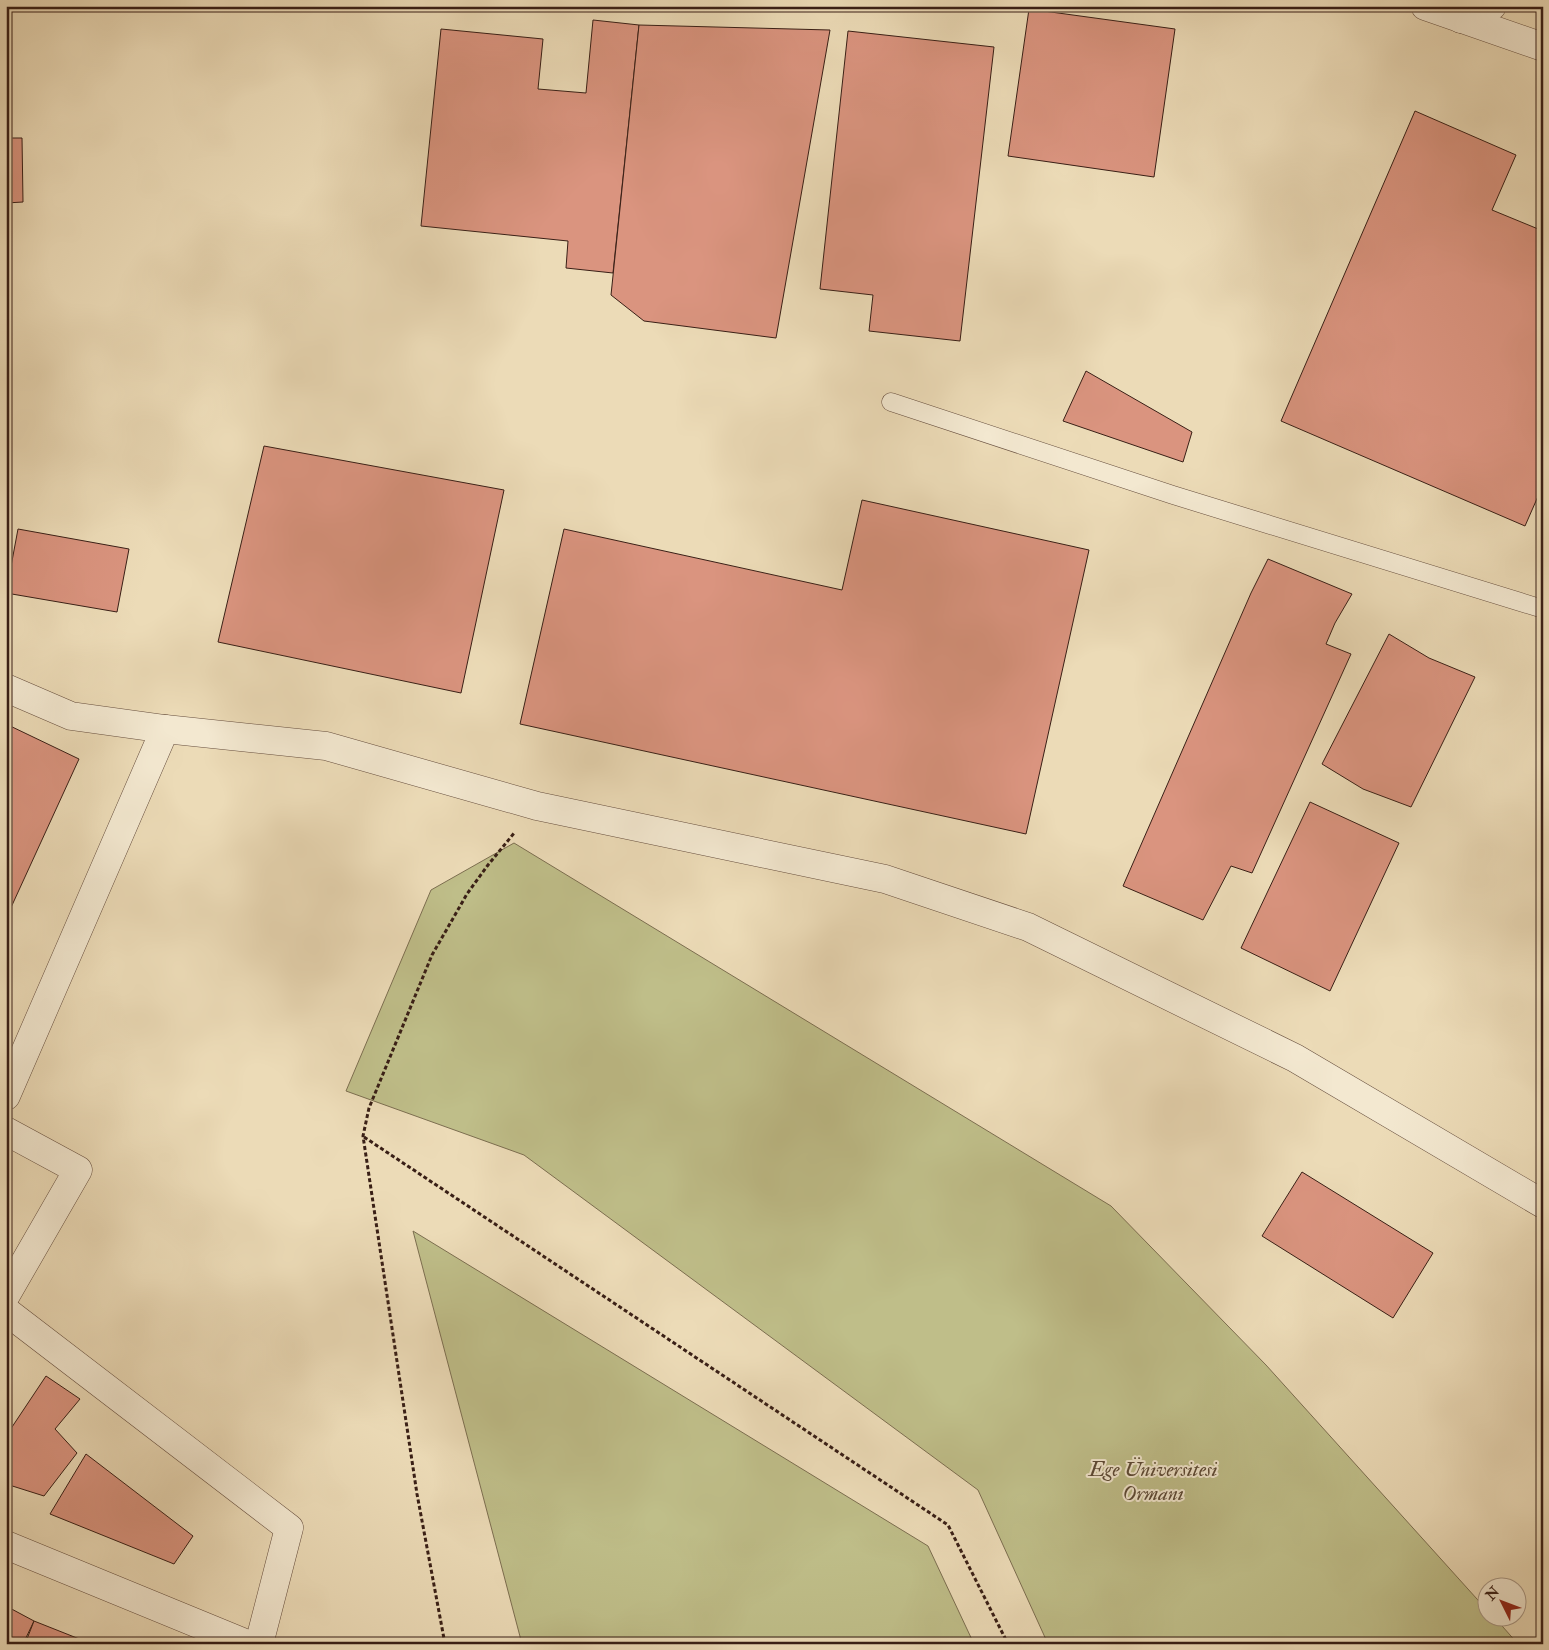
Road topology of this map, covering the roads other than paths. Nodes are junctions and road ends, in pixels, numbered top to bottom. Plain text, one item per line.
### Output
1 (1425, 6) edge
2 (1492, 6) edge
3 (1461, 19) junction
4 (1543, 48) edge
5 (891, 402) dead end
6 (1543, 609) edge
7 (6, 688) edge
8 (165, 729) junction
9 (6, 1096) edge
10 (6, 1131) edge
11 (1543, 1204) edge
12 (6, 1296) edge
13 (6, 1311) edge
14 (6, 1545) edge
15 (247, 1644) edge
16 (259, 1644) edge

1 - 3 street
2 - 3 street
3 - 4 street
5 - 6 lane
7 - 8 street
8 - 9 street
8 - 11 street
10 - 12 street
13 - 16 street
14 - 15 street

